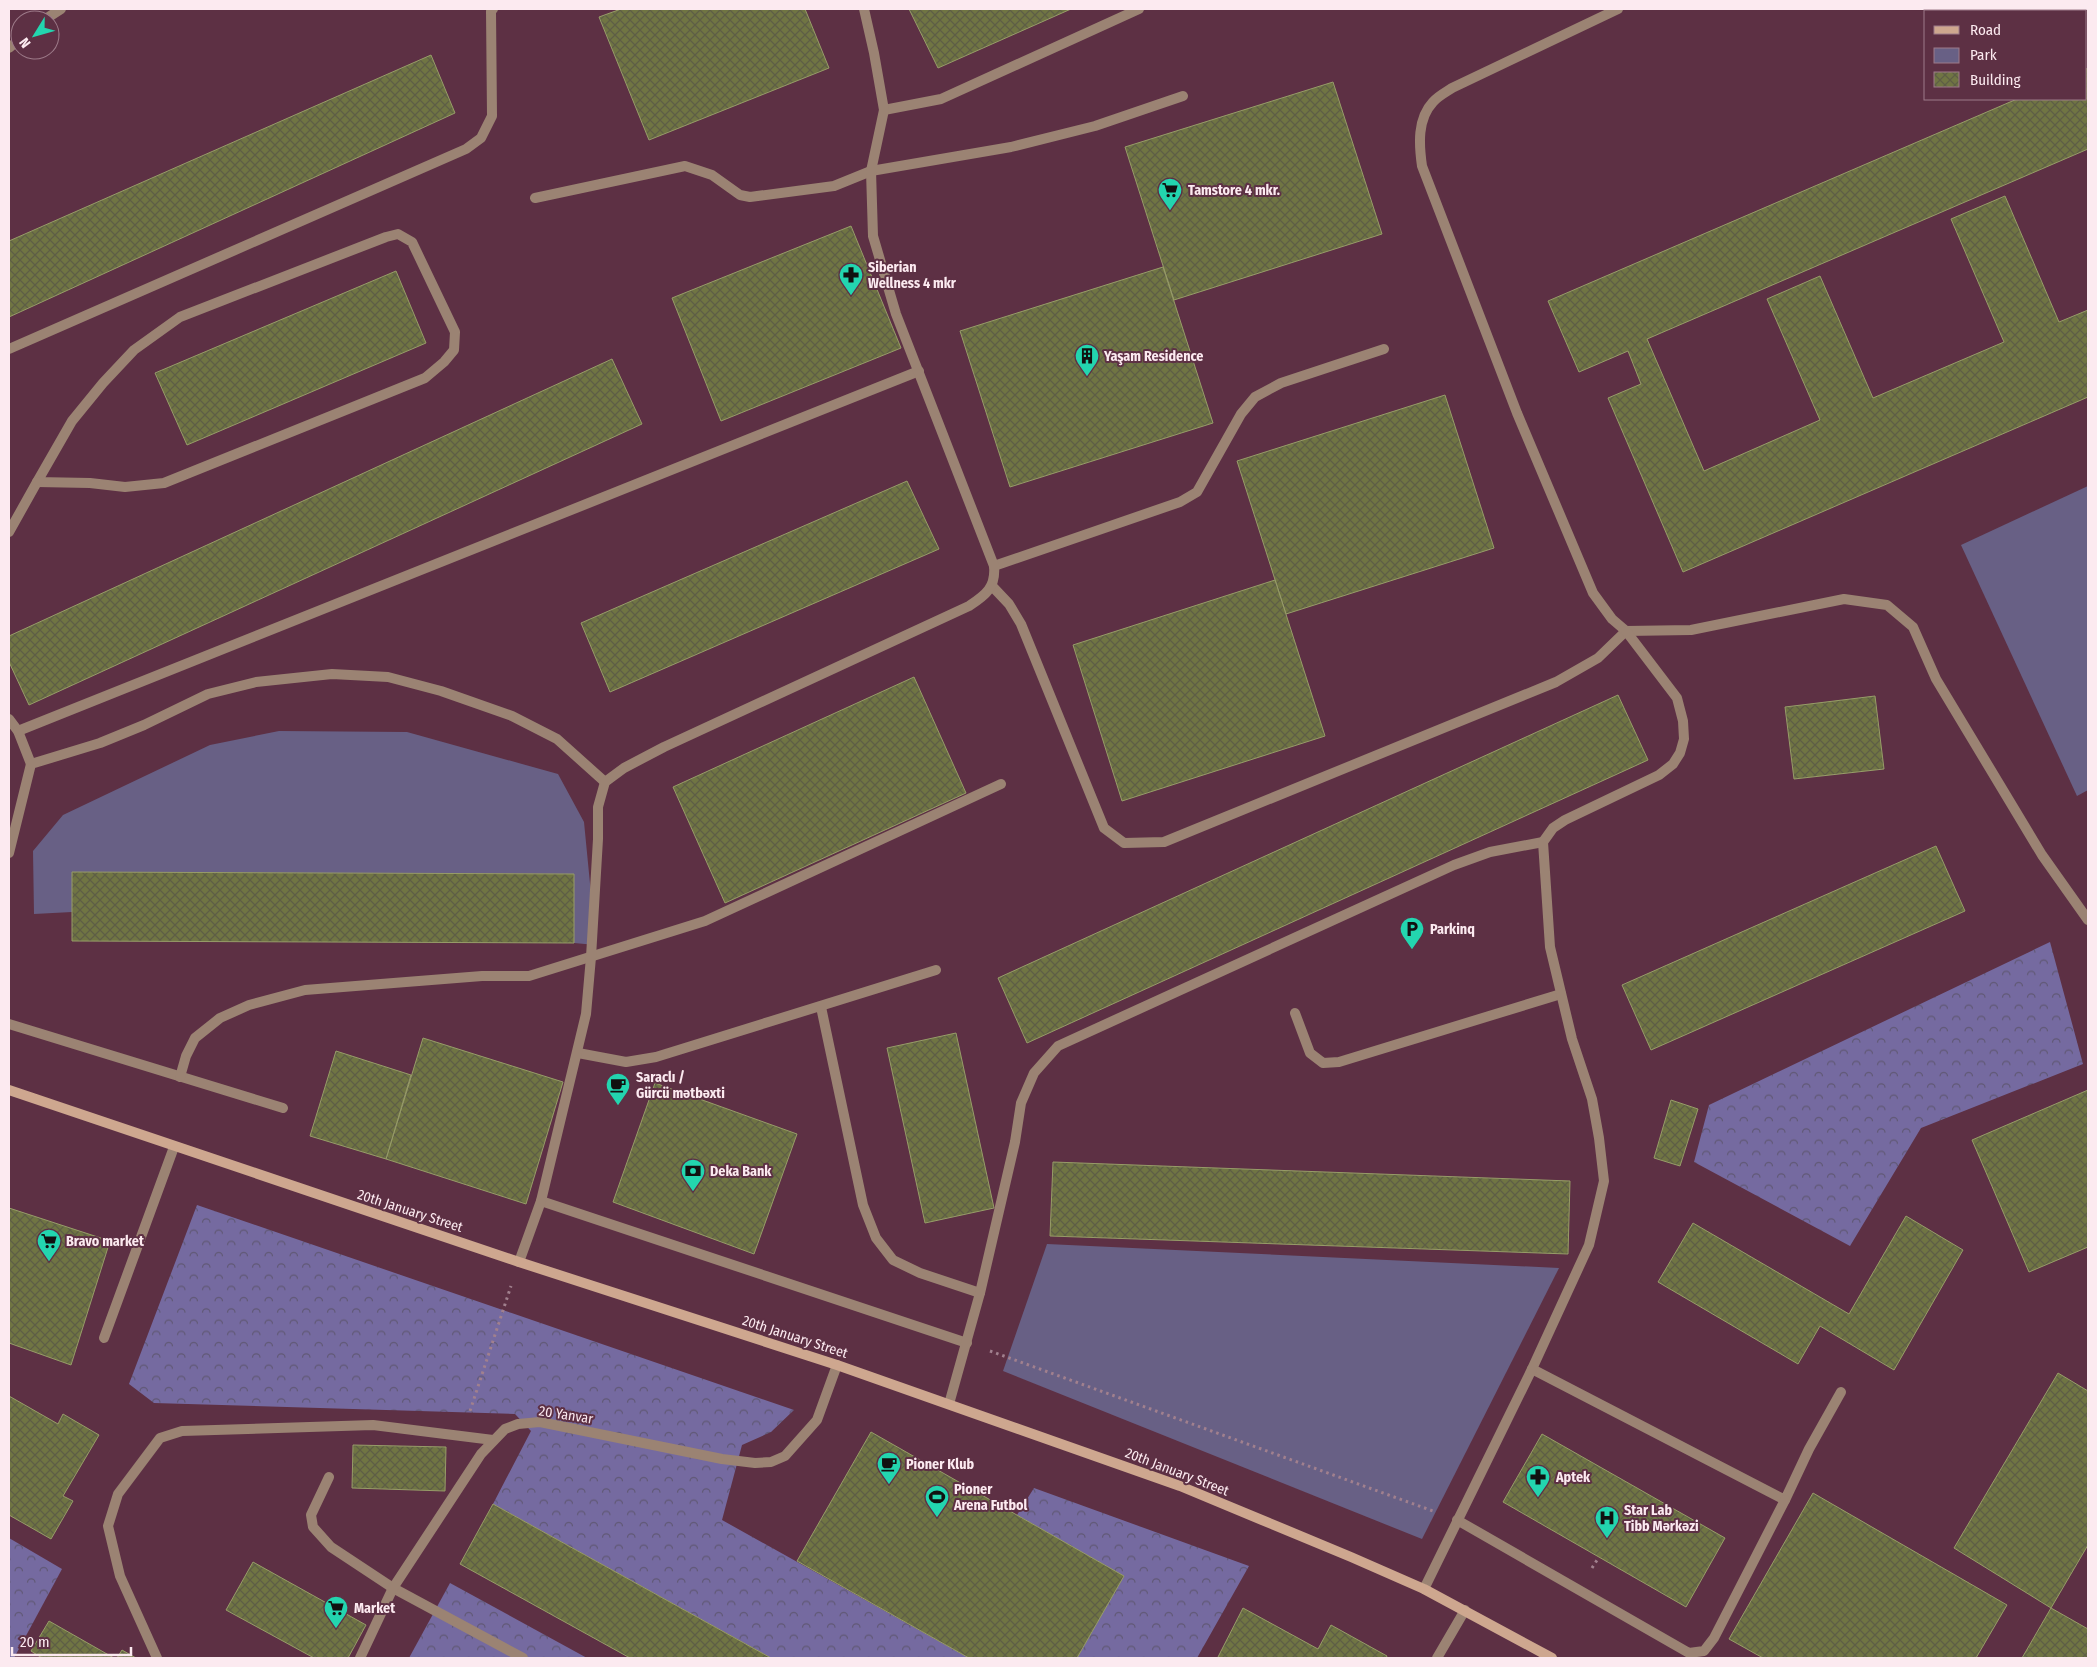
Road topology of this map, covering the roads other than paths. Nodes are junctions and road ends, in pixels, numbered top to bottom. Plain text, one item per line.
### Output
1 (493, 9) edge
2 (864, 9) edge
3 (1139, 9) edge
4 (1618, 9) edge
5 (1183, 96) dead end
6 (884, 110) junction
7 (870, 171) junction
8 (535, 198) dead end
9 (9, 349) edge
10 (1384, 349) dead end
11 (919, 371) junction
12 (37, 482) junction
13 (9, 532) edge
14 (994, 566) junction
15 (992, 586) junction
16 (1626, 631) junction
17 (9, 718) edge
18 (18, 731) junction
19 (31, 764) junction
20 (605, 782) junction
21 (1001, 784) dead end
22 (1544, 842) junction
23 (9, 853) edge
24 (2088, 920) edge
25 (591, 957) junction
26 (936, 970) dead end
27 (1561, 994) junction
28 (821, 1007) junction
29 (1295, 1013) dead end
30 (9, 1024) edge
31 (578, 1053) junction
32 (180, 1077) junction
33 (9, 1090) edge
34 (283, 1108) dead end
35 (174, 1147) junction
36 (541, 1201) junction
37 (519, 1262) junction
38 (980, 1293) junction
39 (104, 1338) dead end
40 (967, 1343) junction
41 (837, 1365) junction
42 (1532, 1369) junction
43 (1841, 1392) dead end
44 (949, 1404) junction
45 (493, 1440) junction
46 (329, 1477) dead end
47 (1785, 1500) junction
48 (1457, 1520) junction
49 (393, 1588) junction
50 (1424, 1589) junction
51 (1464, 1610) junction
52 (157, 1658) edge
53 (360, 1658) edge
54 (523, 1658) edge
55 (1437, 1658) edge
56 (1552, 1658) edge

1 - 9 street
2 - 6 street
3 - 6 street
4 - 16 street
5 - 7 street
6 - 7 street
7 - 8 street
7 - 11 street
10 - 14 street
11 - 14 street
11 - 18 street
12 - 12 street
12 - 13 street
14 - 15 street
15 - 16 street
15 - 20 street
16 - 22 street
16 - 24 street
17 - 18 street
18 - 19 street
19 - 20 street
19 - 23 street
20 - 25 street
21 - 25 street
22 - 27 street
22 - 38 street
25 - 31 street
25 - 32 street
26 - 28 street
27 - 29 street
27 - 42 street
28 - 31 street
28 - 38 street
30 - 32 street
31 - 36 street
32 - 34 street
33 - 35 street, 20th January Street
35 - 37 street, 20th January Street
35 - 39 street
36 - 37 street
36 - 40 street
37 - 41 street, 20th January Street
38 - 40 street
40 - 44 street
41 - 44 street, 20th January Street
41 - 45 street, 20 Yanvar
42 - 47 street
42 - 48 street
43 - 47 street
44 - 50 street, 20th January Street
45 - 49 street, 20 Yanvar
45 - 52 street
46 - 49 street
47 - 48 street
48 - 50 street
49 - 53 street, 20 Yanvar
49 - 54 street
50 - 51 street, 20th January Street
51 - 55 street
51 - 56 street, 20th January Street

